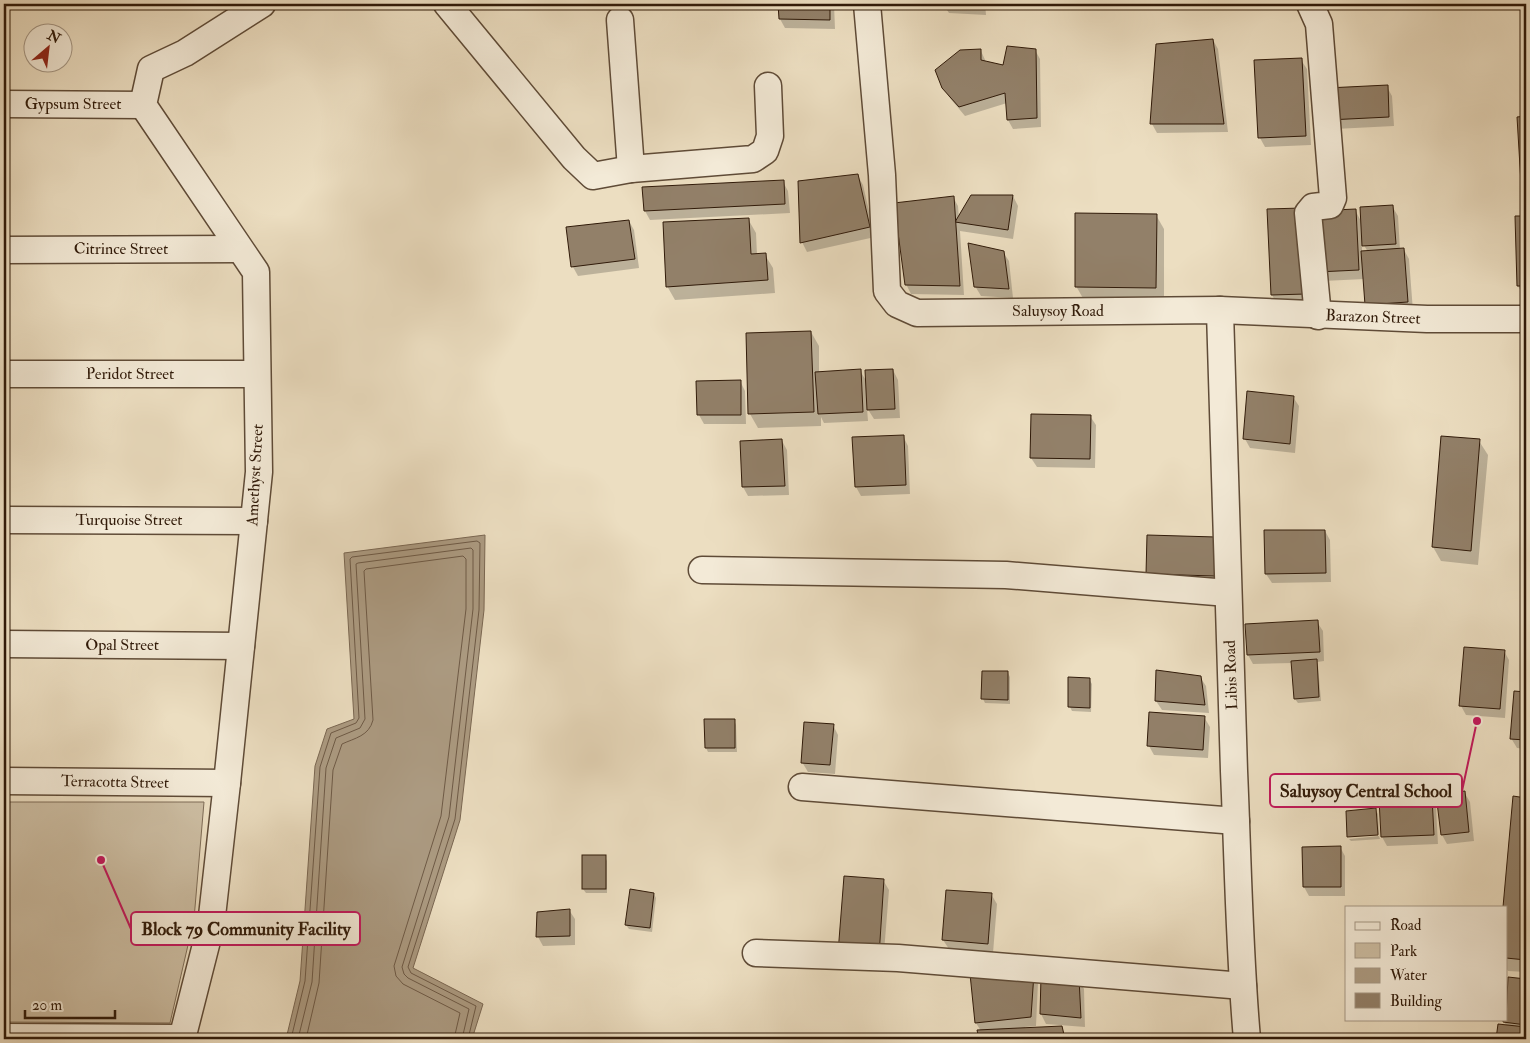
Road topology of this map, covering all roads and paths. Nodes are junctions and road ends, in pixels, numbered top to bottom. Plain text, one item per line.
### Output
1 (262, 4) edge
2 (447, 4) edge
3 (867, 4) edge
4 (1310, 4) edge
5 (620, 20) dead end
6 (768, 86) dead end
7 (4, 104) edge
8 (143, 104) junction
9 (631, 170) junction
10 (239, 249) junction
11 (4, 250) edge
12 (1220, 310) junction
13 (1318, 316) junction
14 (1526, 319) edge
15 (4, 374) edge
16 (257, 374) junction
17 (4, 520) edge
18 (254, 521) junction
19 (702, 570) dead end
20 (1228, 593) junction
21 (4, 644) edge
22 (241, 646) junction
23 (4, 781) edge
24 (227, 784) junction
25 (802, 787) dead end
26 (1236, 821) junction
27 (756, 953) dead end
28 (1242, 986) junction
29 (4, 1037) edge
30 (182, 1039) edge
31 (1248, 1039) edge

1 - 8 street
2 - 9 street
3 - 12 street, Saluysoy Road
4 - 13 street
5 - 9 street
6 - 9 street
7 - 8 street, Gypsum Street
8 - 10 street, Amethyst Street
10 - 11 street, Citrince Street
10 - 16 street, Amethyst Street
12 - 13 street, Barazon Street
12 - 20 street, Libis Road
13 - 14 street, Barazon Street
15 - 16 street, Peridot Street
16 - 18 street, Amethyst Street
17 - 18 street, Turquoise Street
18 - 22 street, Amethyst Street
19 - 20 street
20 - 26 street, Libis Road
21 - 22 street, Opal Street
22 - 24 street, Amethyst Street
23 - 24 street, Terracotta Street
24 - 30 street, Amethyst Street
25 - 26 street
26 - 28 street, Libis Road
27 - 28 street
28 - 31 street, Libis Road
29 - 30 street

